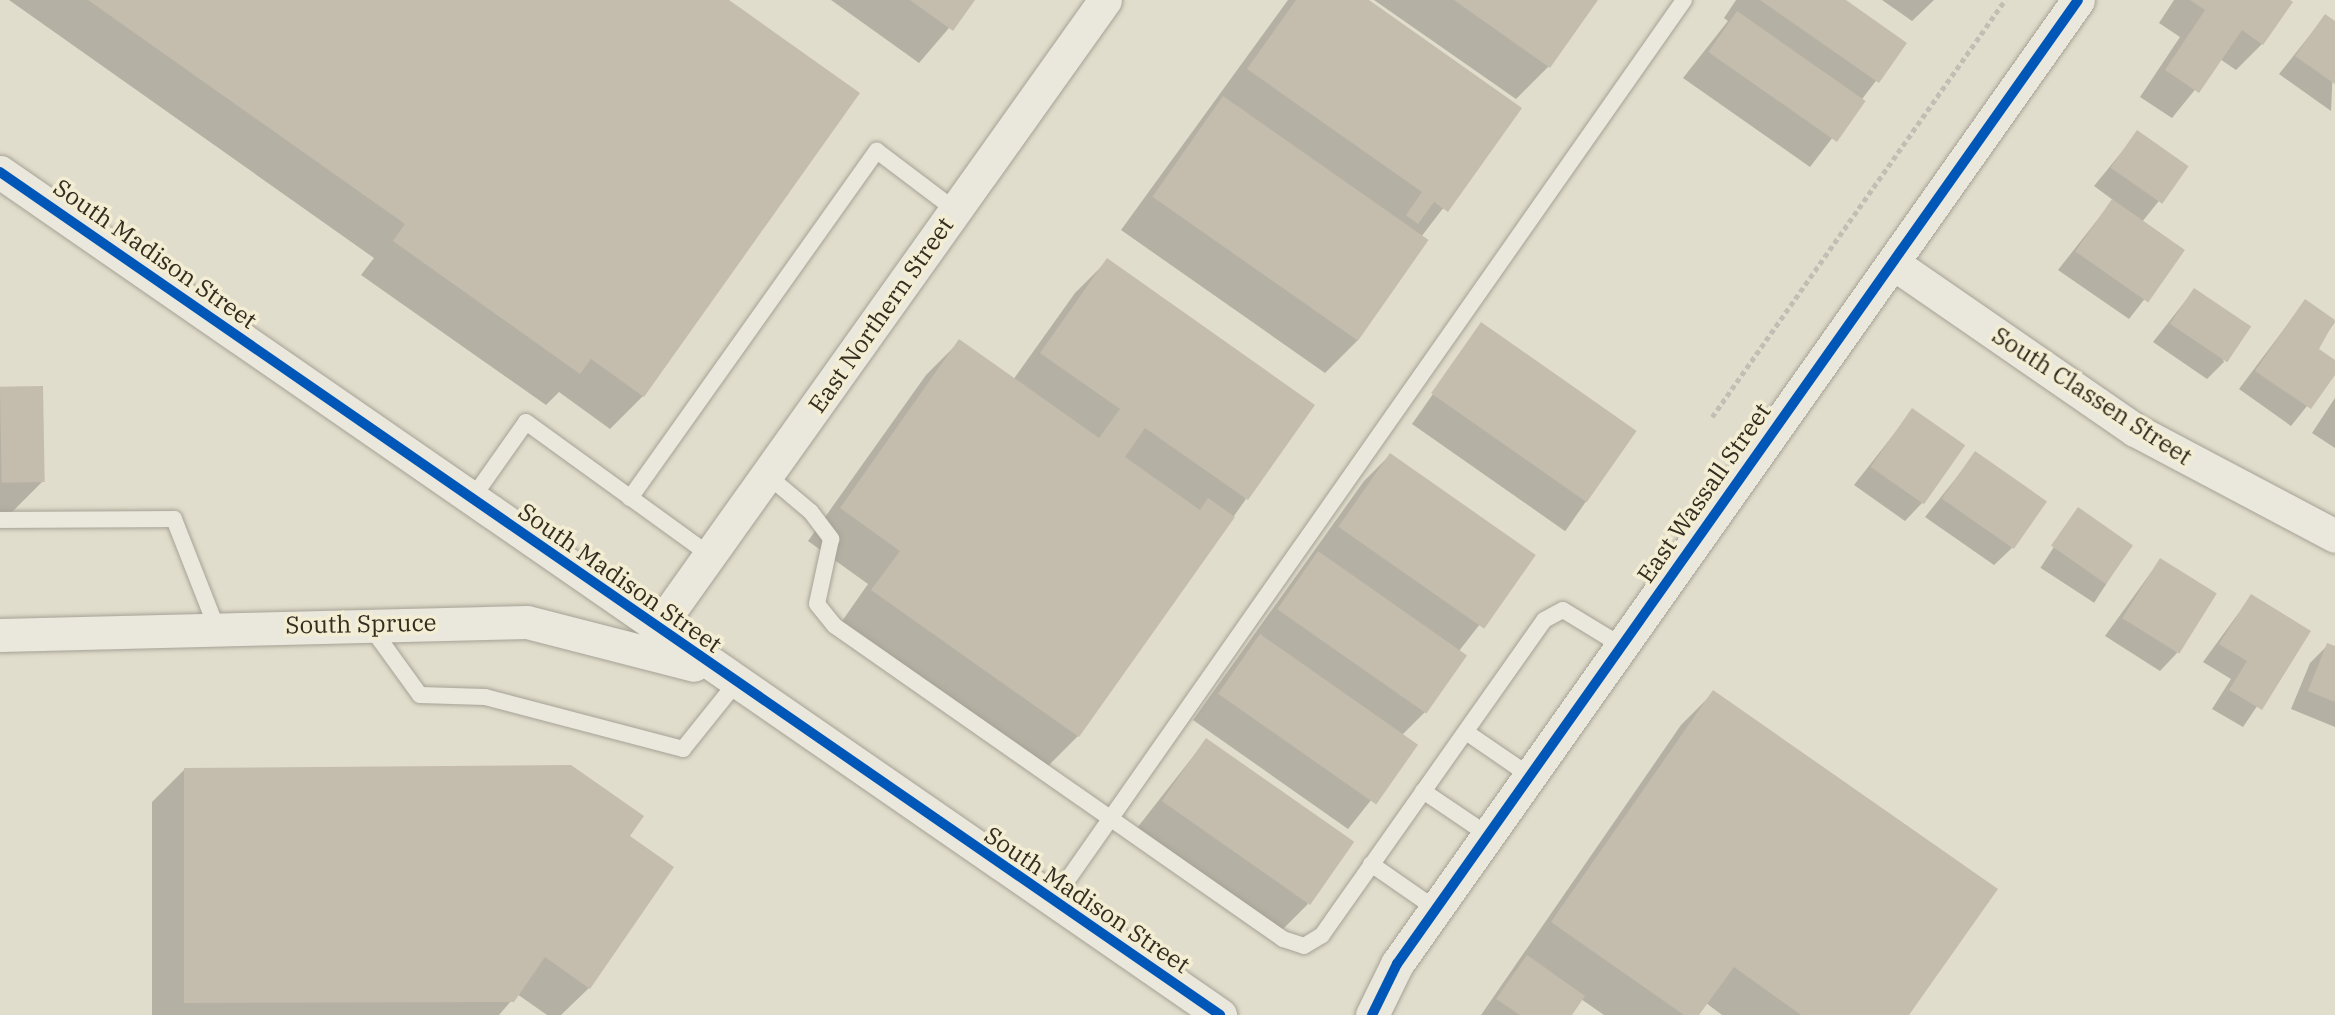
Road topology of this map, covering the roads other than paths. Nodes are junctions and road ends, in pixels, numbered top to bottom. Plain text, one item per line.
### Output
1 (1105, 0) edge
2 (1684, 0) edge
3 (2078, 0) edge
4 (0, 172) edge
5 (956, 210) junction
6 (1893, 264) junction
7 (767, 475) junction
8 (630, 498) junction
9 (471, 500) junction
10 (0, 520) edge
11 (2335, 536) edge
12 (709, 555) junction
13 (369, 624) junction
14 (216, 626) junction
15 (657, 629) junction
16 (0, 635) edge
17 (1622, 646) junction
18 (726, 678) junction
19 (1466, 732) junction
20 (1530, 776) junction
21 (1423, 791) junction
22 (1111, 819) junction
23 (1488, 835) junction
24 (1371, 864) junction
25 (1052, 902) junction
26 (1436, 909) junction
27 (1220, 1015) edge
28 (1372, 1015) edge

1 - 5 street, East Northern Street
2 - 22 lane
3 - 6 street, East Wassall Street
4 - 9 street, South Madison Street
5 - 7 street, East Northern Street
5 - 8 lane
6 - 11 street, South Classen Street
6 - 17 street, East Wassall Street
7 - 12 street, East Northern Street
7 - 22 lane
8 - 9 lane
8 - 12 lane
9 - 15 street, South Madison Street
10 - 14 lane
12 - 15 street, East Northern Street
13 - 14 street, South Spruce
13 - 18 street, South Spruce
13 - 18 lane
14 - 16 street, South Spruce
15 - 18 street, South Madison Street
17 - 19 lane
17 - 20 street, East Wassall Street
18 - 25 street, South Madison Street
19 - 20 lane
19 - 21 lane
20 - 23 street, East Wassall Street
21 - 23 lane
21 - 24 lane
22 - 24 lane
22 - 25 lane
23 - 26 street, East Wassall Street
24 - 26 lane
25 - 27 street, South Madison Street
26 - 28 street, East Wassall Street

